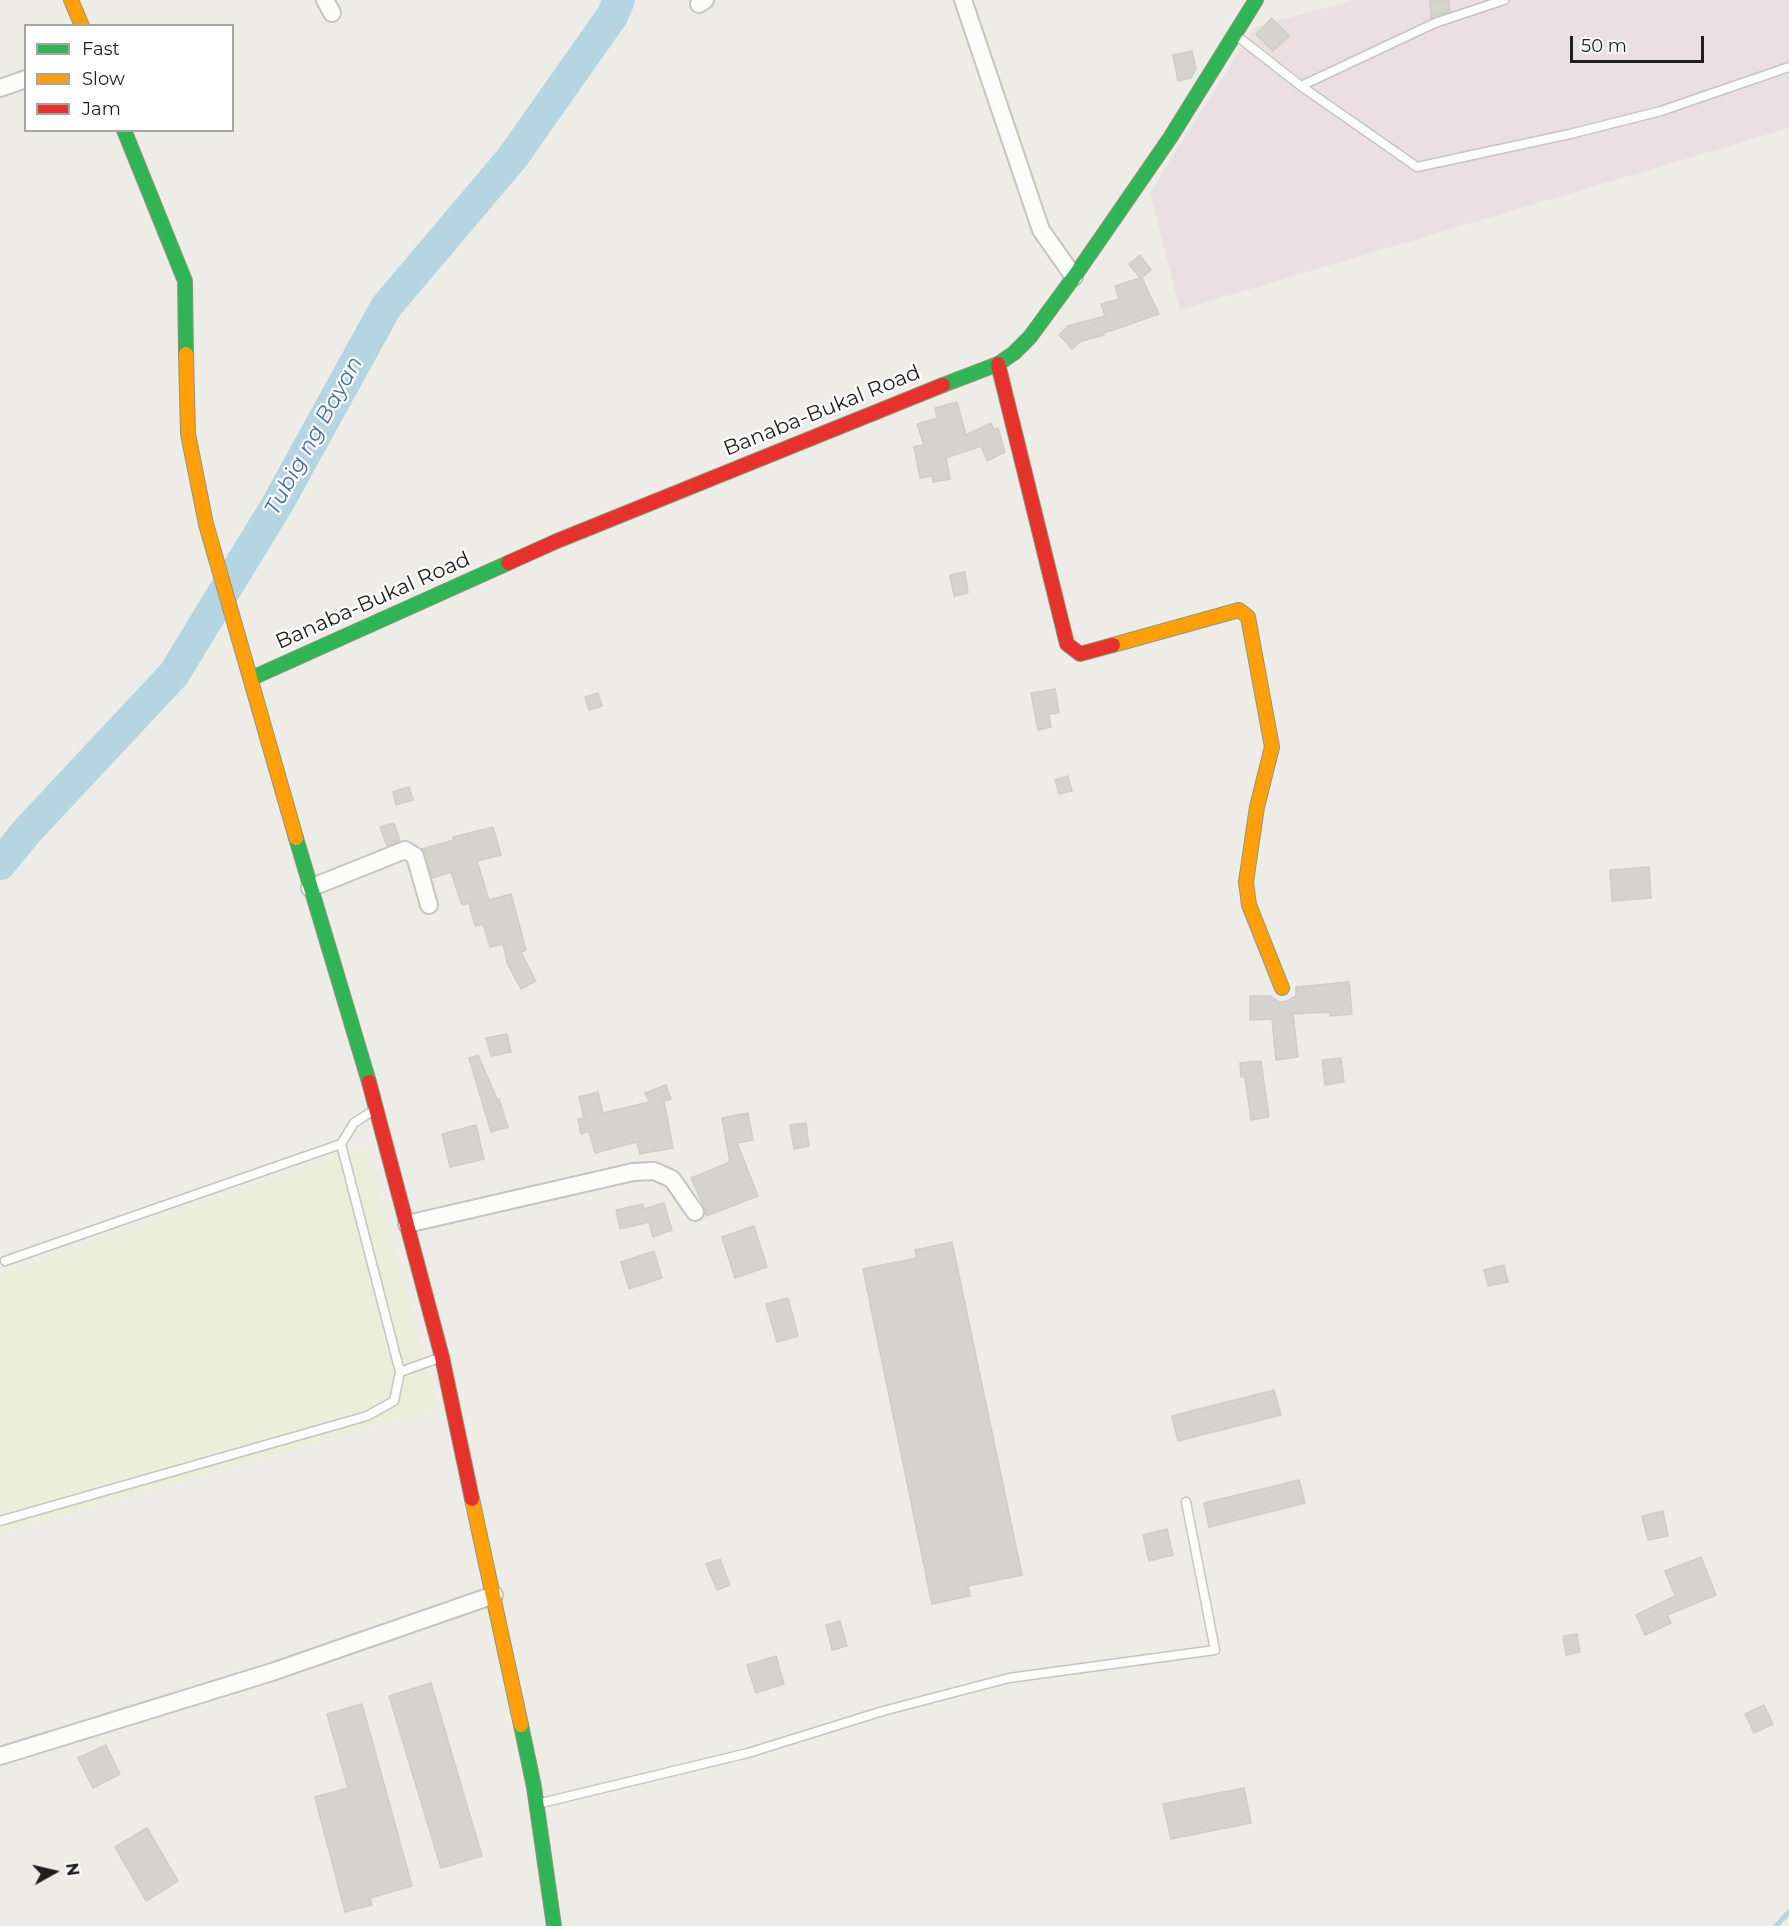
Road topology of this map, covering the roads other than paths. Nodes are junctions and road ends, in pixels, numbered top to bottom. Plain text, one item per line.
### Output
1 (71, 0) edge
2 (963, 0) edge
3 (1256, 0) edge
4 (1504, 0) edge
5 (81, 24) edge
6 (1234, 34) junction
7 (1789, 68) edge
8 (24, 80) edge
9 (1301, 86) junction
10 (0, 88) edge
11 (125, 132) edge
12 (1074, 277) junction
13 (998, 364) junction
14 (252, 678) junction
15 (310, 888) junction
16 (429, 905) dead end
17 (1282, 988) dead end
18 (376, 1109) junction
19 (341, 1144) junction
20 (695, 1212) dead end
21 (407, 1224) junction
22 (5, 1261) dead end
23 (442, 1357) junction
24 (400, 1372) junction
25 (1186, 1502) dead end
26 (0, 1521) edge
27 (494, 1595) junction
28 (0, 1756) edge
29 (537, 1804) junction
30 (554, 1926) edge

1 - 5 street
2 - 12 street
3 - 6 street, Banaba-Bukal Road
4 - 9 lane
6 - 9 lane
6 - 12 street, Banaba-Bukal Road
7 - 9 lane
8 - 10 street
11 - 14 street
12 - 13 street, Banaba-Bukal Road
13 - 14 street, Banaba-Bukal Road
13 - 17 street
14 - 15 street
15 - 16 street
15 - 18 street
18 - 19 lane
18 - 21 street
19 - 22 lane
19 - 24 lane
20 - 21 street
21 - 23 street
23 - 24 lane
23 - 27 street
24 - 26 lane
25 - 29 lane
27 - 28 street
27 - 29 street
29 - 30 street

